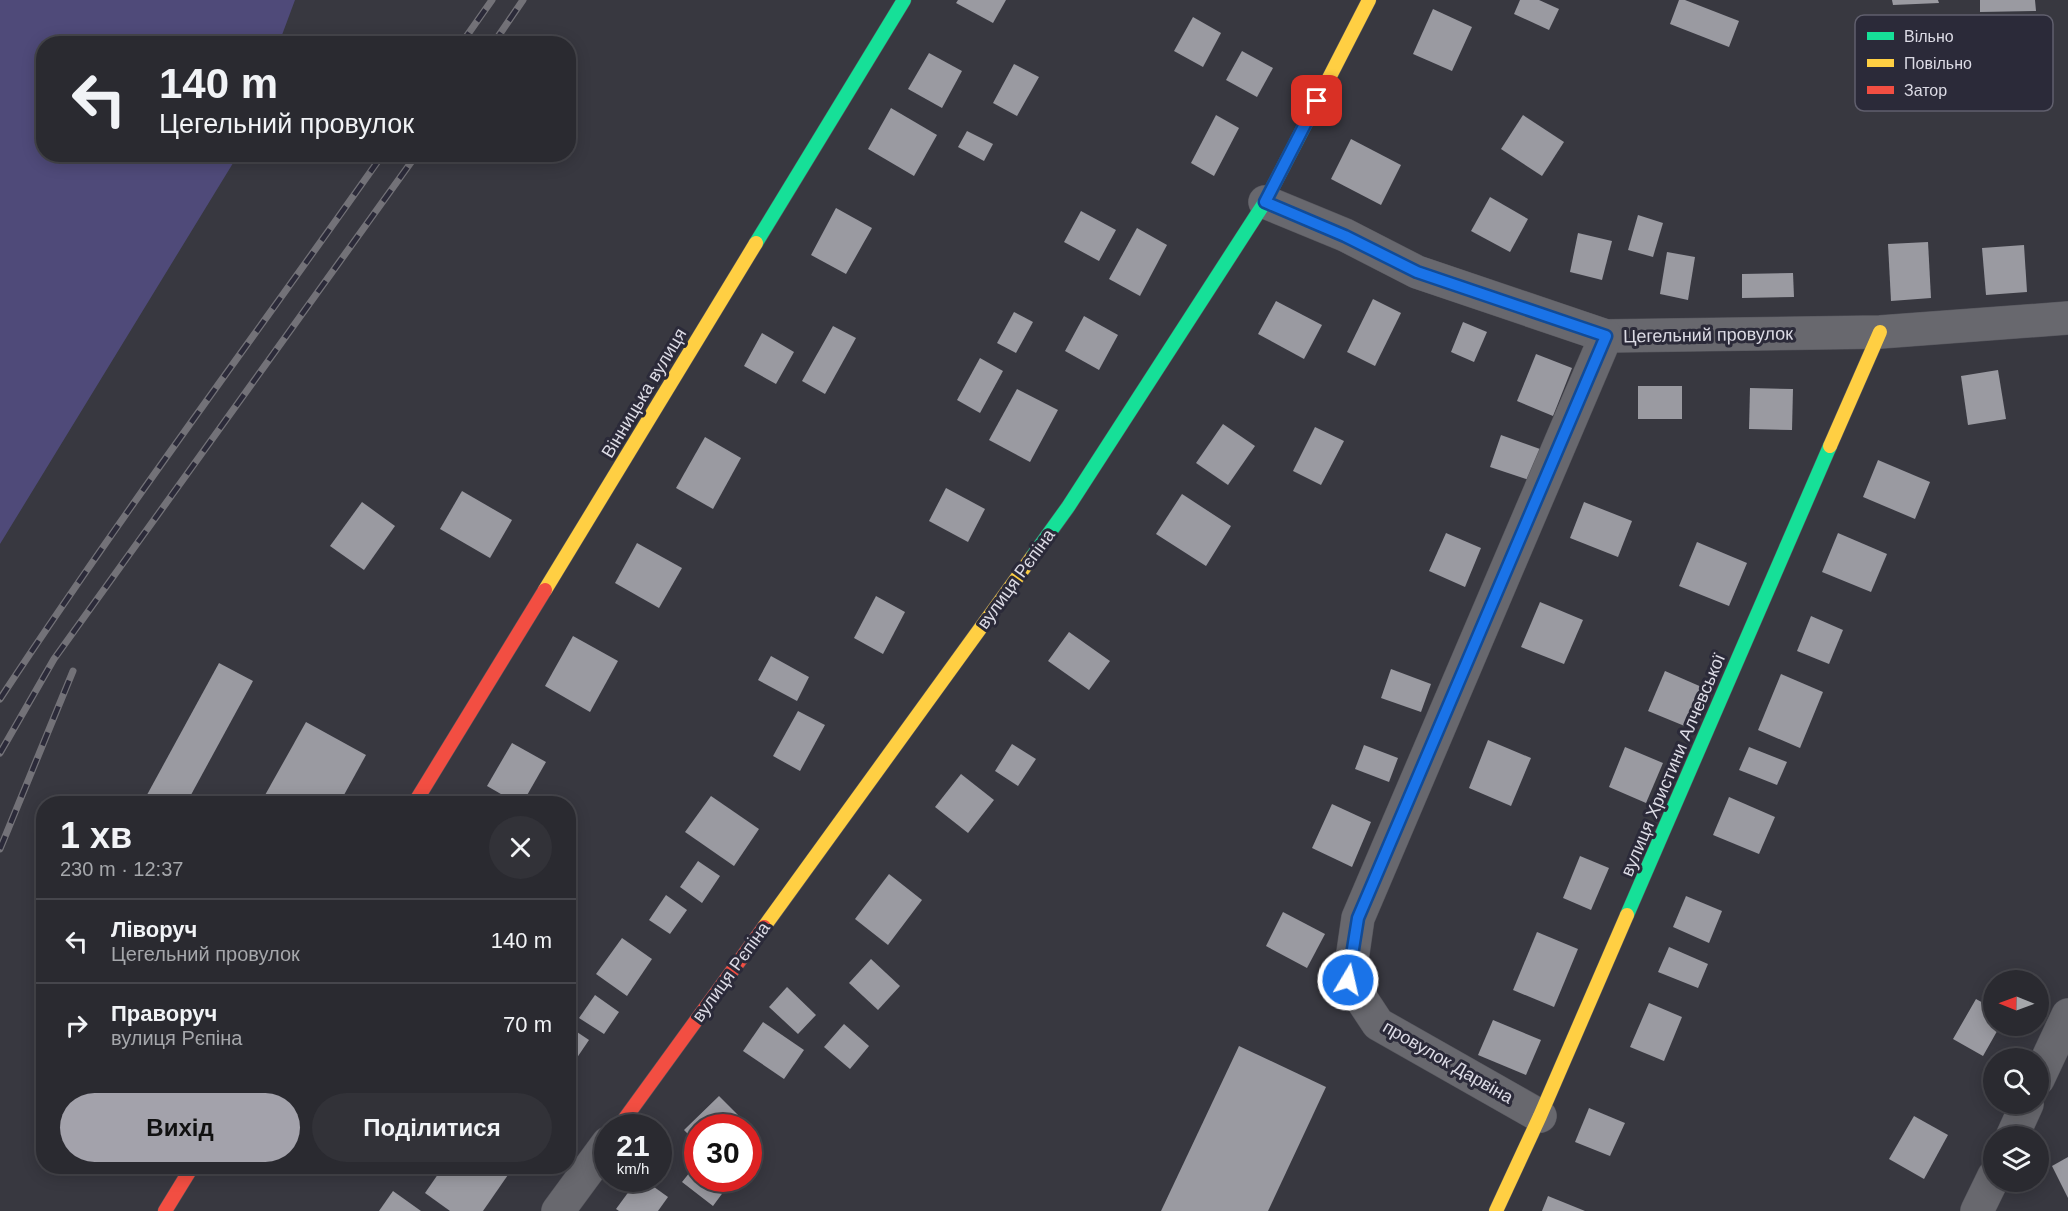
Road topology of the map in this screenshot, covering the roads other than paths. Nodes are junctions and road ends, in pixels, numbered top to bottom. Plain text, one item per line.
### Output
1 (904, 0) edge
2 (1369, 0) edge
3 (1265, 202) junction
4 (2068, 318) edge
5 (1880, 332) junction
6 (1606, 336) junction
7 (419, 796) edge
8 (2068, 1015) edge
9 (2049, 1056) edge
10 (628, 1114) edge
11 (1540, 1116) junction
12 (594, 1162) edge
13 (188, 1174) edge
14 (1986, 1192) edge
15 (165, 1211) edge
16 (558, 1211) edge
17 (1496, 1211) edge
18 (1977, 1211) edge

1 - 7 street, Вінницька вулиця
2 - 3 street, вулиця Рєпіна
3 - 6 street, Цегельний провулок
3 - 10 street, вулиця Рєпіна
4 - 5 street, Цегельний провулок
5 - 6 street, Цегельний провулок
5 - 11 street, вулиця Христини Алчевської
6 - 11 street, провулок Дарвіна
8 - 9 street
11 - 17 street, вулиця Христини Алчевської
12 - 16 street
13 - 15 street
14 - 18 street

